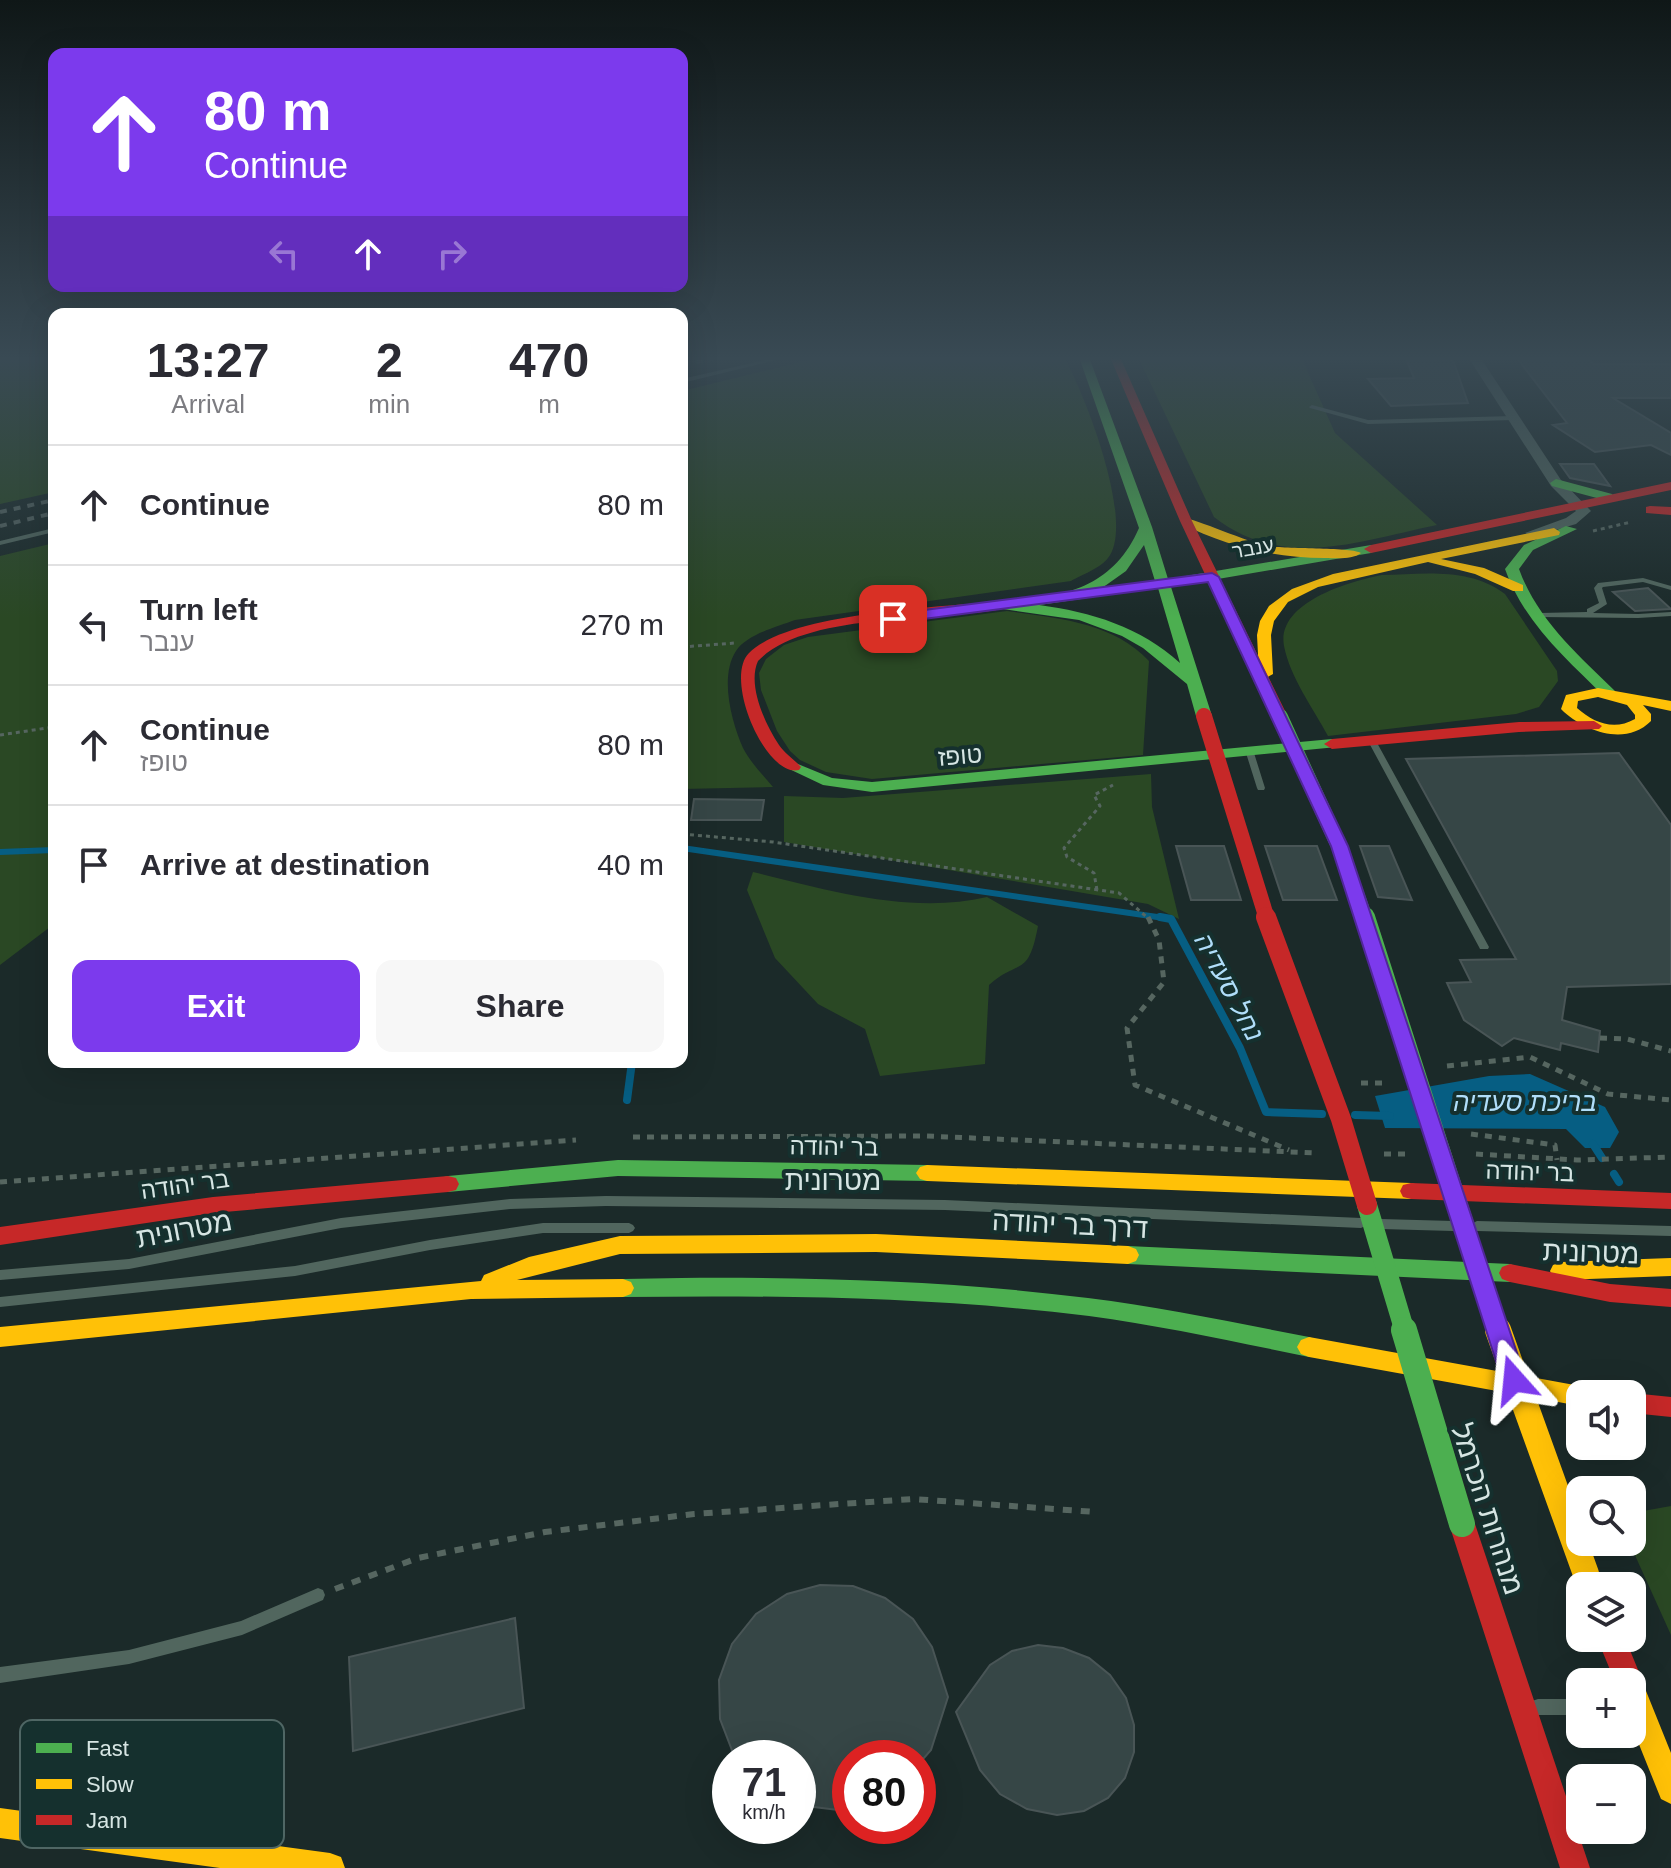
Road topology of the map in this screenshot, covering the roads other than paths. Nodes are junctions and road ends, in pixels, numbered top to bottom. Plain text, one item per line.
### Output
1 (1116, 444) edge
2 (1153, 444) edge
3 (1530, 444) edge
4 (1556, 483) junction
5 (1671, 486) edge
6 (1621, 497) junction
7 (1671, 505) edge
8 (1581, 507) junction
9 (1671, 511) edge
10 (1541, 516) junction
11 (1186, 521) junction
12 (1146, 527) junction
13 (1592, 528) road end
14 (48, 531) edge
15 (1554, 532) junction
16 (0, 543) edge
17 (1496, 545) junction
18 (1354, 553) junction
19 (1405, 563) junction
20 (1212, 577) junction
21 (1163, 583) junction
22 (1518, 588) junction
23 (1671, 588) edge
24 (1080, 594) junction
25 (1003, 605) junction
26 (1588, 612) junction
27 (1671, 614) edge
28 (1539, 615) junction
29 (1568, 652) junction
30 (1195, 686) junction
31 (1268, 689) junction
32 (1616, 695) junction
33 (1573, 698) junction
34 (1671, 706) edge
35 (1671, 723) edge
36 (1639, 725) junction
37 (1594, 726) junction
38 (1519, 727) junction
39 (1372, 741) junction
40 (1250, 753) junction
41 (1261, 788) dead end
42 (1484, 947) dead end
43 (1671, 1201) edge
44 (213, 1205) junction
45 (0, 1220) edge
46 (645, 1228) dead end
47 (719, 1230) dead end
48 (1671, 1231) edge
49 (0, 1236) edge
50 (876, 1243) junction
51 (1671, 1267) edge
52 (1510, 1273) junction
53 (0, 1275) edge
54 (1671, 1278) edge
55 (471, 1290) junction
56 (1671, 1298) edge
57 (0, 1302) edge
58 (0, 1337) edge
59 (1566, 1393) edge
60 (1646, 1405) edge
61 (1669, 1407) edge
62 (1585, 1572) edge
63 (318, 1595) road end
64 (0, 1675) edge
65 (1522, 1707) junction
66 (1566, 1707) edge
67 (1646, 1730) edge
68 (1671, 1789) edge
69 (0, 1823) edge
70 (20, 1826) edge
71 (183, 1848) edge
72 (330, 1868) edge
73 (1575, 1868) edge

1 - 12 main road, מנהרות הכרמל
2 - 11 main road
3 - 4 street
4 - 6 main road
4 - 8 street
4 - 10 street
5 - 6 main road, ענבר
6 - 8 main road, ענבר
7 - 9 main road
8 - 10 main road, ענבר
8 - 17 street
10 - 18 main road, ענבר
11 - 18 main road
11 - 20 main road
12 - 21 main road, מנהרות הכרמל
12 - 24 main road
13 - 15 main road
14 - 16 lane
15 - 17 main road
15 - 22 main road
17 - 19 main road
18 - 20 main road, ענבר
19 - 22 main road
19 - 31 main road
20 - 21 main road, ענבר
20 - 31 main road
21 - 24 main road, ענבר
21 - 30 main road, מנהרות הכרמל
22 - 28 main road
23 - 26 lane
24 - 25 main road, ענבר
25 - 30 main road
25 - 40 main road, טופז
26 - 27 lane
26 - 28 lane
28 - 29 main road
29 - 32 main road
29 - 33 main road
30 - 65 main road, מנהרות הכרמל, bridge
31 - 62 main road, bridge
32 - 33 main road
32 - 34 main road
32 - 36 main road
33 - 37 main road
33 - 38 main road
35 - 36 main road
36 - 37 main road
37 - 38 main road
38 - 39 main road, טופז
39 - 40 main road, טופז
39 - 42 lane
40 - 41 lane
43 - 44 main road, בר יהודה
44 - 45 main road
44 - 49 main road, בר יהודה
46 - 57 lane, מטרונית
47 - 50 lane
48 - 53 lane, מטרונית
50 - 52 main road, דרך בר יהודה
50 - 55 main road, דרך בר יהודה
51 - 52 main road
52 - 54 lane, מטרונית
52 - 56 main road, דרך בר יהודה
55 - 58 main road
55 - 59 main road
60 - 61 main road
63 - 64 lane
65 - 66 lane
65 - 73 main road, מנהרות הכרמל
67 - 68 main road
69 - 70 main road
71 - 72 main road

